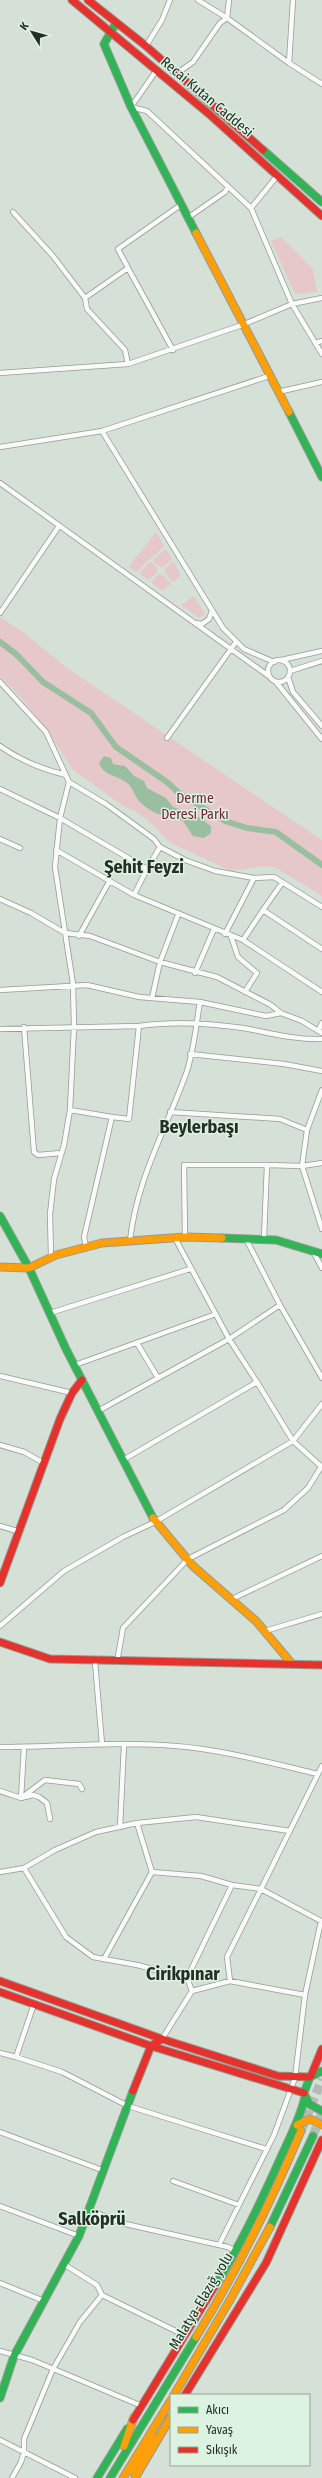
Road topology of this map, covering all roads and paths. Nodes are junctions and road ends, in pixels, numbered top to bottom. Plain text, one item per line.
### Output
1 (88, 0) edge
2 (170, 0) edge
3 (198, 0) edge
4 (229, 0) edge
5 (293, 0) edge
6 (75, 1) edge
7 (227, 18) junction
8 (116, 23) junction
9 (109, 32) junction
10 (146, 46) junction
11 (289, 63) junction
12 (156, 71) junction
13 (176, 74) junction
14 (322, 84) edge
15 (131, 107) junction
16 (278, 175) junction
17 (228, 187) junction
18 (322, 202) edge
19 (182, 204) junction
20 (251, 208) junction
21 (13, 212) dead end
22 (322, 216) edge
23 (189, 217) junction
24 (128, 268) junction
25 (85, 298) junction
26 (322, 298) edge
27 (292, 304) junction
28 (242, 325) junction
29 (322, 341) edge
30 (315, 343) junction
31 (173, 350) junction
32 (322, 354) edge
33 (128, 364) junction
34 (0, 373) edge
35 (269, 376) junction
36 (322, 382) edge
37 (278, 392) junction
38 (102, 431) junction
39 (0, 448) edge
40 (321, 472) edge
41 (0, 483) edge
42 (60, 526) junction
43 (212, 611) junction
44 (0, 613) edge
45 (193, 622) junction
46 (236, 642) junction
47 (232, 650) junction
48 (322, 651) edge
49 (280, 661) junction
50 (322, 661) edge
51 (274, 662) junction
52 (290, 671) junction
53 (270, 677) junction
54 (288, 677) junction
55 (0, 682) edge
56 (276, 682) junction
57 (322, 726) edge
58 (167, 738) dead end
59 (322, 739) edge
60 (0, 746) edge
61 (66, 775) junction
62 (69, 782) junction
63 (0, 789) edge
64 (60, 818) junction
65 (0, 839) edge
66 (160, 847) junction
67 (20, 848) dead end
68 (56, 850) junction
69 (146, 870) junction
70 (254, 878) junction
71 (109, 882) junction
72 (282, 883) junction
73 (134, 895) junction
74 (0, 899) edge
75 (322, 907) edge
76 (263, 910) junction
77 (178, 915) junction
78 (214, 929) junction
79 (66, 934) junction
80 (225, 934) junction
81 (79, 936) junction
82 (232, 936) junction
83 (243, 940) junction
84 (322, 949) edge
85 (160, 962) junction
86 (195, 973) junction
87 (74, 984) junction
88 (0, 990) edge
89 (246, 992) junction
90 (322, 992) edge
91 (152, 998) junction
92 (200, 1002) junction
93 (281, 1013) junction
94 (196, 1022) junction
95 (322, 1023) edge
96 (74, 1026) junction
97 (139, 1026) junction
98 (24, 1027) junction
99 (0, 1029) edge
100 (320, 1032) edge
101 (322, 1039) edge
102 (190, 1054) junction
103 (322, 1071) edge
104 (322, 1090) edge
105 (70, 1110) junction
106 (170, 1112) junction
107 (112, 1116) junction
108 (307, 1130) junction
109 (62, 1153) junction
110 (322, 1163) edge
111 (267, 1165) junction
112 (302, 1166) junction
113 (0, 1216) edge
114 (322, 1229) edge
115 (184, 1237) junction
116 (175, 1238) junction
117 (264, 1238) junction
118 (246, 1239) junction
119 (130, 1241) junction
120 (86, 1247) junction
121 (314, 1253) junction
122 (322, 1254) edge
123 (51, 1257) junction
124 (0, 1268) edge
125 (29, 1268) junction
126 (322, 1268) edge
127 (190, 1270) junction
128 (280, 1305) junction
129 (50, 1313) junction
130 (216, 1314) junction
131 (229, 1339) junction
132 (137, 1343) junction
133 (75, 1365) junction
134 (0, 1376) edge
135 (158, 1378) junction
136 (322, 1378) edge
137 (82, 1380) junction
138 (257, 1382) junction
139 (72, 1393) junction
140 (322, 1404) edge
141 (98, 1411) junction
142 (293, 1441) junction
143 (0, 1445) edge
144 (123, 1460) junction
145 (42, 1462) junction
146 (322, 1467) edge
147 (155, 1522) junction
148 (0, 1526) edge
149 (17, 1531) junction
150 (322, 1556) edge
151 (188, 1559) junction
152 (0, 1583) edge
153 (230, 1600) junction
154 (322, 1614) edge
155 (0, 1626) edge
156 (265, 1631) junction
157 (0, 1642) edge
158 (96, 1662) junction
159 (117, 1662) junction
160 (292, 1664) junction
161 (322, 1665) edge
162 (102, 1744) junction
163 (124, 1745) junction
164 (0, 1747) edge
165 (24, 1747) junction
166 (322, 1766) edge
167 (318, 1774) junction
168 (82, 1789) dead end
169 (0, 1791) edge
170 (21, 1798) junction
171 (50, 1819) dead end
172 (137, 1823) junction
173 (120, 1827) junction
174 (290, 1831) junction
175 (24, 1868) junction
176 (0, 1872) edge
177 (152, 1872) junction
178 (232, 1884) junction
179 (260, 1889) junction
180 (321, 1921) edge
181 (104, 1959) junction
182 (187, 1978) junction
183 (230, 1981) junction
184 (0, 1982) edge
185 (192, 1991) junction
186 (0, 1992) edge
187 (305, 1995) junction
188 (34, 2004) junction
189 (162, 2039) junction
190 (151, 2046) junction
191 (322, 2049) edge
192 (0, 2053) edge
193 (16, 2057) junction
194 (322, 2072) edge
195 (310, 2076) junction
196 (294, 2078) junction
197 (291, 2087) junction
198 (304, 2095) junction
199 (128, 2106) junction
200 (322, 2111) edge
201 (322, 2125) edge
202 (298, 2129) junction
203 (0, 2132) edge
204 (312, 2136) tunnel mouth
205 (322, 2140) tunnel mouth
206 (266, 2149) junction
207 (102, 2170) junction
208 (173, 2181) dead end
209 (239, 2205) junction
210 (0, 2206) edge
211 (90, 2210) junction
212 (79, 2236) junction
213 (220, 2245) junction
214 (235, 2251) junction
215 (65, 2265) junction
216 (0, 2283) edge
217 (102, 2295) junction
218 (44, 2301) junction
219 (186, 2336) junction
220 (0, 2351) edge
221 (14, 2356) junction
222 (53, 2368) junction
223 (175, 2394) edge
224 (185, 2394) edge
225 (0, 2398) edge
226 (170, 2402) edge
227 (142, 2406) junction
228 (134, 2417) junction
229 (170, 2419) edge
230 (152, 2431) junction
231 (0, 2440) edge
232 (24, 2452) junction
233 (116, 2468) junction
234 (12, 2478) edge
235 (76, 2478) edge
236 (97, 2478) edge
237 (110, 2478) edge
238 (123, 2478) edge
239 (131, 2478) edge
240 (135, 2478) edge

1 - 8 main road, Recai Kutan Caddesi
2 - 10 street
3 - 7 street
4 - 7 street
5 - 11 street
6 - 9 main road, Recai Kutan Caddesi
7 - 11 street
7 - 13 street
8 - 9 main road
8 - 10 main road, Recai Kutan Caddesi
9 - 12 main road, Recai Kutan Caddesi
9 - 15 main road
10 - 13 main road, Recai Kutan Caddesi
11 - 14 street
12 - 15 street
12 - 16 main road, Recai Kutan Caddesi
13 - 18 main road, Recai Kutan Caddesi
15 - 17 street
15 - 19 main road
16 - 20 street
16 - 22 main road, Recai Kutan Caddesi
17 - 20 street
17 - 23 street
19 - 23 main road
19 - 24 street
20 - 27 street
21 - 25 street
23 - 28 main road
24 - 25 street
24 - 31 street
25 - 33 street
26 - 27 street
27 - 28 street
27 - 30 street
28 - 31 street
28 - 35 main road
29 - 30 street
30 - 32 street
31 - 33 street
33 - 34 street
35 - 37 main road
35 - 38 street
36 - 37 street
37 - 40 main road
38 - 39 street
38 - 43 street
41 - 42 street
42 - 44 street
42 - 45 street
43 - 45 street
43 - 46 street
45 - 47 street
46 - 47 street
46 - 51 street
47 - 53 street
47 - 58 street
48 - 49 street
49 - 51 street
49 - 52 street
50 - 52 street
51 - 53 street
52 - 54 street
53 - 56 street
54 - 56 street
54 - 57 street
55 - 61 street
56 - 59 street
60 - 61 street
61 - 62 street
62 - 64 street
62 - 66 street
63 - 64 street
64 - 68 street
64 - 69 street
65 - 67 street
66 - 69 street
66 - 70 street
68 - 71 street
68 - 79 street
69 - 73 street
70 - 72 street
70 - 80 street
71 - 73 street
71 - 81 street
72 - 75 street
72 - 76 street
73 - 77 street
74 - 79 street
76 - 83 street
76 - 84 street
77 - 78 street
77 - 85 street
78 - 80 street
78 - 86 street
79 - 81 street
79 - 87 street
80 - 82 street
81 - 85 street
82 - 83 street
82 - 89 street
83 - 90 street
85 - 86 street
85 - 91 street
86 - 89 street
87 - 88 street
87 - 91 street
87 - 96 street
89 - 93 street
91 - 92 street
92 - 93 street
92 - 94 street
93 - 100 street
94 - 97 street
94 - 101 street
94 - 102 street
95 - 100 street
96 - 97 street
96 - 98 street
96 - 105 street
97 - 107 street
98 - 99 street
98 - 109 street
102 - 103 street
102 - 106 street
104 - 108 street
105 - 107 street
105 - 109 street
106 - 108 street
106 - 119 street
107 - 120 street
108 - 112 street
109 - 123 street
110 - 112 street
111 - 112 street
111 - 115 street
111 - 117 street
112 - 114 street
113 - 125 main road
115 - 116 main road
115 - 118 main road
116 - 119 main road
116 - 127 street
117 - 118 main road
117 - 121 main road
118 - 128 street
119 - 120 main road
120 - 123 main road
121 - 122 main road
121 - 126 street
123 - 125 main road
124 - 125 main road
125 - 129 main road
127 - 129 street
127 - 130 street
128 - 131 street
128 - 136 street
129 - 133 main road
130 - 131 street
130 - 132 street
131 - 135 street
131 - 138 street
132 - 133 street
132 - 135 street
133 - 137 main road
134 - 139 street
135 - 141 street
137 - 139 main road
137 - 141 main road
138 - 142 street
138 - 144 street
139 - 145 main road
140 - 142 street
141 - 144 main road
142 - 146 street
142 - 147 street
143 - 145 street
144 - 147 main road
145 - 149 main road
146 - 151 street
147 - 151 main road
147 - 155 street
148 - 149 street
149 - 152 main road
150 - 153 street
151 - 153 main road
151 - 159 street
153 - 156 main road
154 - 156 street
156 - 160 main road
157 - 158 main road
158 - 159 main road
158 - 162 street
159 - 160 main road
160 - 161 main road
162 - 163 street
162 - 165 street
163 - 167 street
163 - 173 street
164 - 165 street
165 - 170 street
166 - 167 street
167 - 174 street
168 - 170 street
169 - 170 street
170 - 171 street
172 - 173 street
172 - 174 street
172 - 177 street
173 - 175 street
174 - 179 street
175 - 176 street
175 - 181 street
177 - 178 street
177 - 181 street
178 - 179 street
178 - 182 street
179 - 180 street
179 - 183 street
180 - 187 street
181 - 182 street
182 - 185 street
183 - 185 street
183 - 187 street
184 - 189 main road
185 - 189 street
186 - 188 main road
187 - 196 street
188 - 190 main road
188 - 193 street
189 - 190 main road
189 - 196 main road
190 - 197 main road
190 - 199 main road
191 - 195 main road
192 - 193 street
193 - 199 street
194 - 195 main road
195 - 196 main road
195 - 198 main road
196 - 197 street
197 - 198 main road
197 - 206 street
198 - 200 main road
198 - 202 main road
199 - 206 street
199 - 207 main road
201 - 202 main road
202 - 214 main road
202 - 233 main road, Malatya-Elazığ yolu
203 - 207 street
204 - 223 main road
205 - 224 main road
206 - 209 street
207 - 211 main road
208 - 209 street
209 - 213 street
210 - 212 street
211 - 212 main road
211 - 213 street
212 - 215 main road
213 - 214 street
214 - 219 main road
215 - 217 street
215 - 218 main road
216 - 218 street
217 - 219 street
217 - 222 street
218 - 221 main road
219 - 227 main road
220 - 221 street
221 - 222 street
221 - 225 main road
222 - 227 street
222 - 232 street
226 - 230 main road
227 - 228 main road
228 - 233 main road
228 - 236 main road
229 - 240 main road
230 - 238 main road
230 - 239 main road
231 - 232 street
232 - 234 street
232 - 235 street
233 - 237 main road, Malatya-Elazığ yolu

